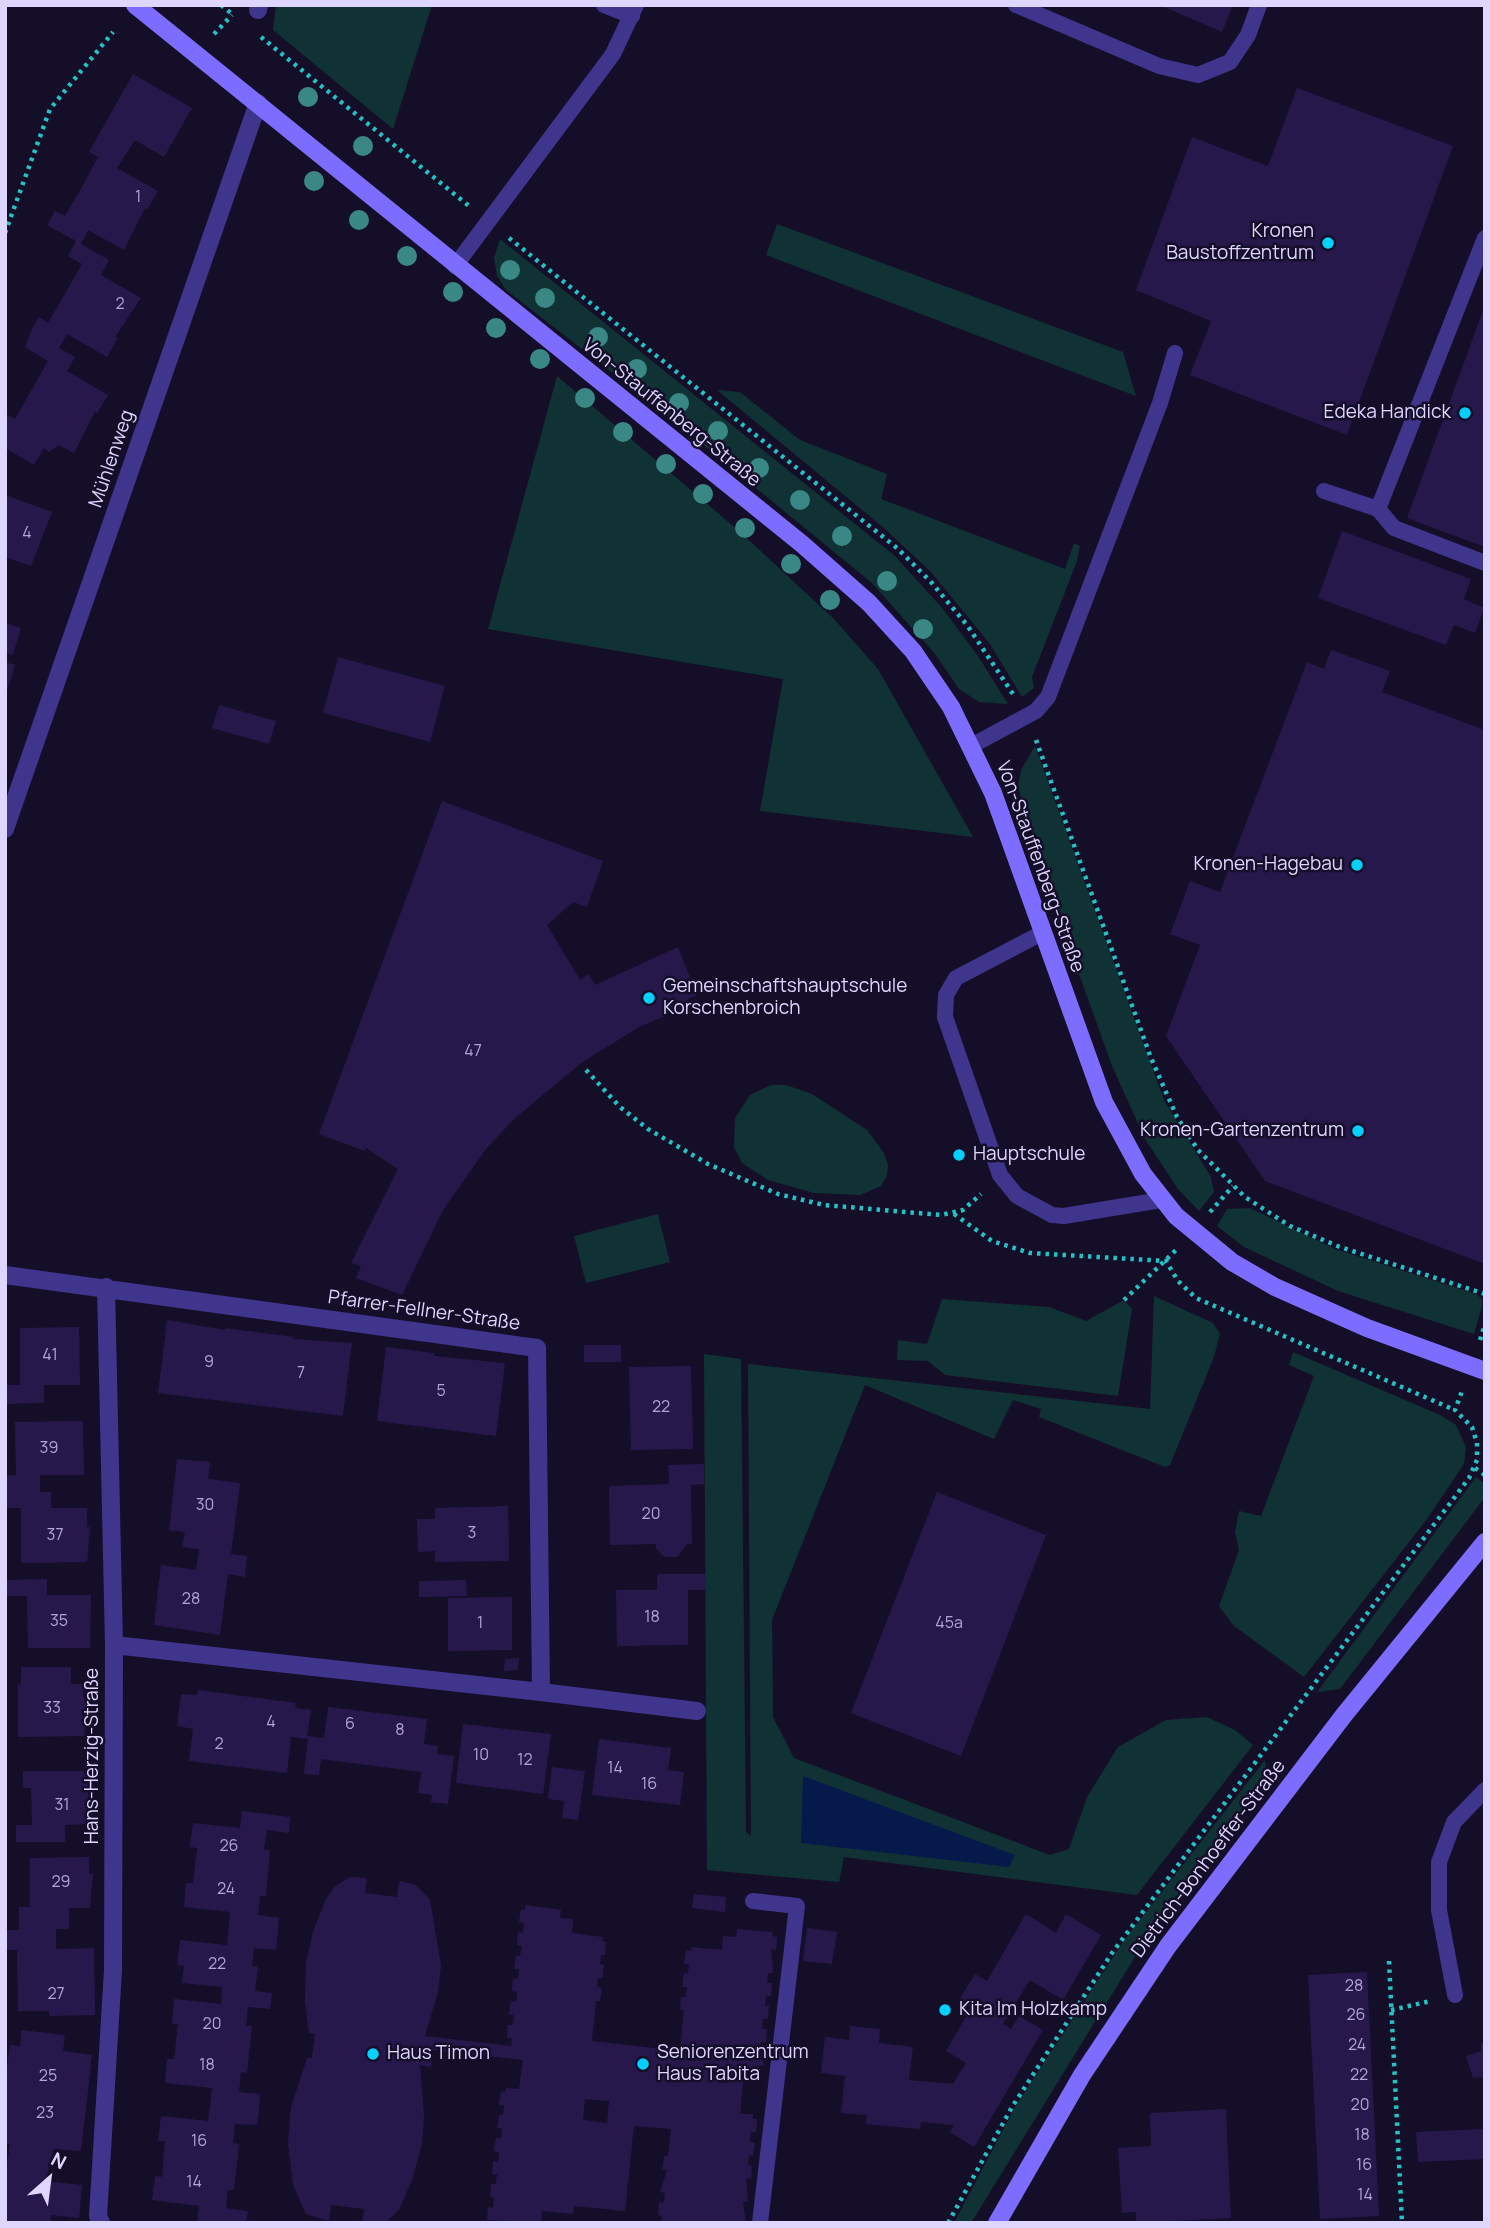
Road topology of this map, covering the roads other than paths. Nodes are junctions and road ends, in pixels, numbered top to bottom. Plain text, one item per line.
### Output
1 (135, 5) edge
2 (604, 5) edge
3 (1016, 5) edge
4 (1259, 5) edge
5 (634, 11) edge
6 (258, 103) junction
7 (1485, 238) edge
8 (454, 265) junction
9 (1175, 353) dead end
10 (1324, 491) dead end
11 (1378, 509) junction
12 (1485, 563) edge
13 (971, 747) junction
14 (5, 829) edge
15 (1042, 933) junction
16 (1161, 1199) junction
17 (5, 1275) edge
18 (106, 1287) junction
19 (1485, 1371) edge
20 (1485, 1542) edge
21 (114, 1645) junction
22 (541, 1692) junction
23 (696, 1711) dead end
24 (1485, 1790) edge
25 (753, 1901) dead end
26 (1455, 1995) road end
27 (101, 2223) edge
28 (760, 2223) edge
29 (997, 2223) edge

1 - 6 street, Von-Stauffenberg-Straße
2 - 5 lane
3 - 4 lane
5 - 8 lane
6 - 8 street, Von-Stauffenberg-Straße
6 - 14 street, Mühlenweg
7 - 11 lane
8 - 13 street, Von-Stauffenberg-Straße
9 - 13 lane
10 - 11 lane
11 - 12 lane
13 - 15 street, Von-Stauffenberg-Straße
15 - 16 street, Von-Stauffenberg-Straße
15 - 16 lane
16 - 19 street, Von-Stauffenberg-Straße
17 - 18 street, Pfarrer-Fellner-Straße
18 - 21 street, Hans-Herzig-Straße
18 - 22 street, Pfarrer-Fellner-Straße
20 - 29 street, Dietrich-Bonhoeffer-Straße
21 - 22 street
21 - 27 street, Hans-Herzig-Straße
22 - 23 street
24 - 26 lane
25 - 28 lane

